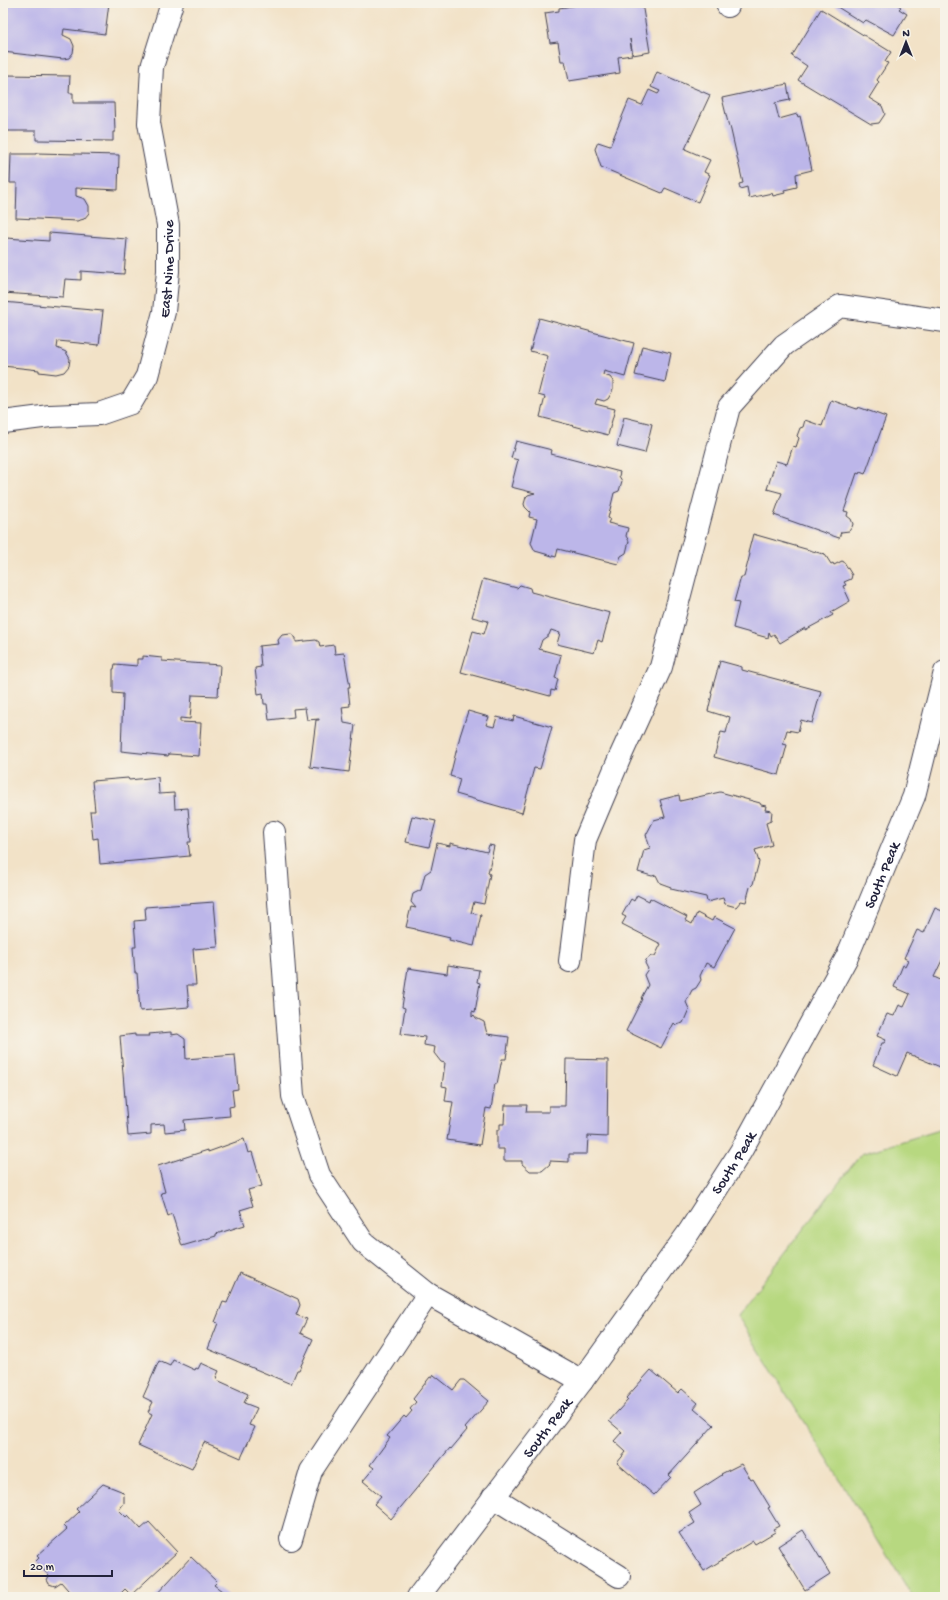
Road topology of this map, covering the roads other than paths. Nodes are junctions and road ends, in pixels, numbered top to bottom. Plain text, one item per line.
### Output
1 (172, 3) edge
2 (945, 321) edge
3 (3, 422) edge
4 (945, 672) edge
5 (274, 832) dead end
6 (570, 961) dead end
7 (428, 1294) junction
8 (582, 1381) junction
9 (493, 1497) junction
10 (291, 1539) dead end
11 (619, 1576) dead end
12 (418, 1597) edge

1 - 3 street, East Nine Drive
2 - 6 street
4 - 8 street, South Peak
5 - 7 street
7 - 8 street
7 - 10 street
8 - 9 street, South Peak
9 - 11 street
9 - 12 street, South Peak

